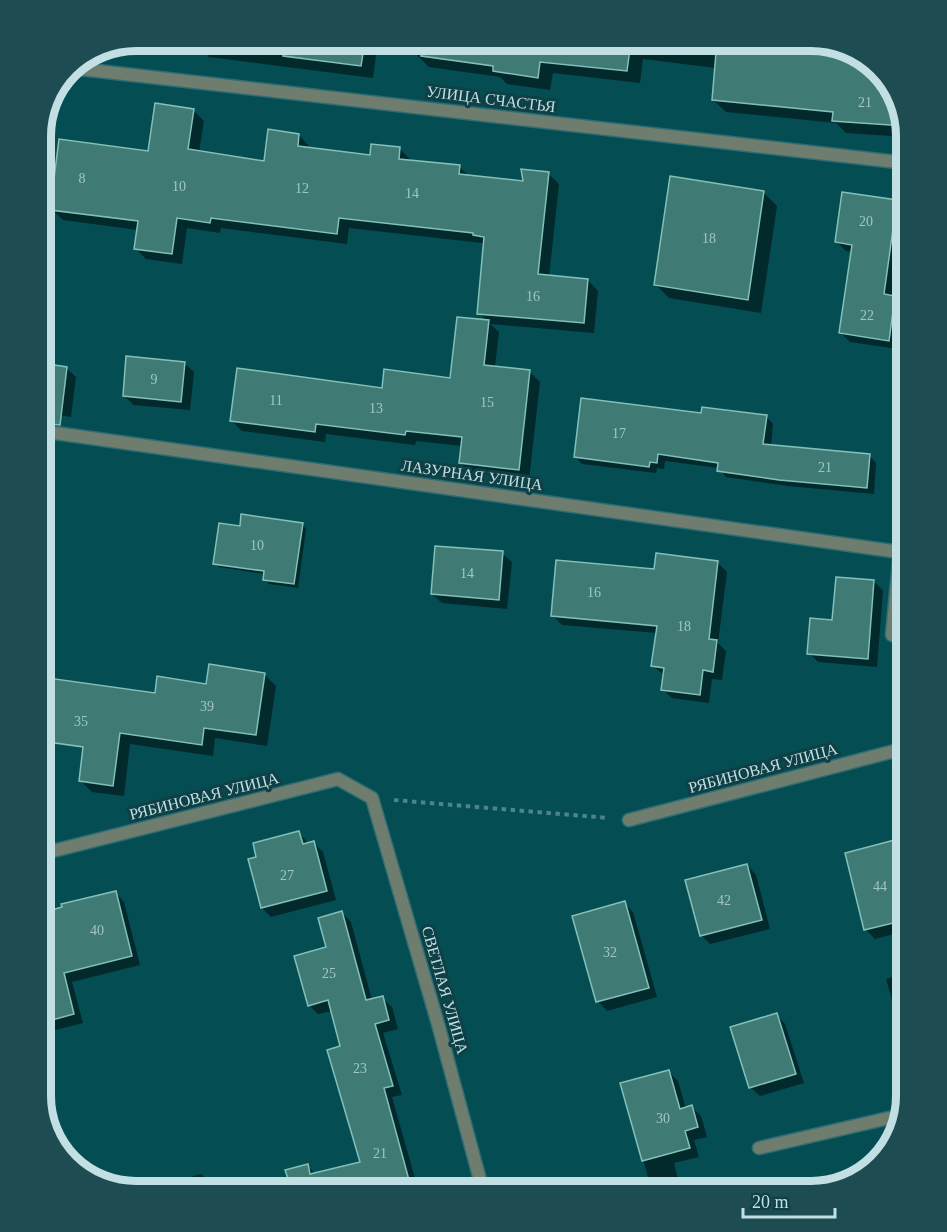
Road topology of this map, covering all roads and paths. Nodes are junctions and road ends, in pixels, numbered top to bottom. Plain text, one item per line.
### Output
1 (83, 69) edge
2 (896, 162) edge
3 (51, 432) edge
4 (896, 552) edge
5 (896, 588) edge
6 (892, 635) dead end
7 (896, 751) edge
8 (372, 798) junction
9 (629, 820) joint
10 (51, 851) edge
11 (893, 1117) edge
12 (759, 1148) dead end
13 (480, 1181) edge

1 - 2 street, УЛИЦА СЧАСТЬЯ
3 - 4 street, ЛАЗУРНАЯ УЛИЦА
5 - 6 street
7 - 9 street, РЯБИНОВАЯ УЛИЦА
8 - 9 path
8 - 10 street, РЯБИНОВАЯ УЛИЦА
8 - 13 street, СВЕТЛАЯ УЛИЦА
11 - 12 street

